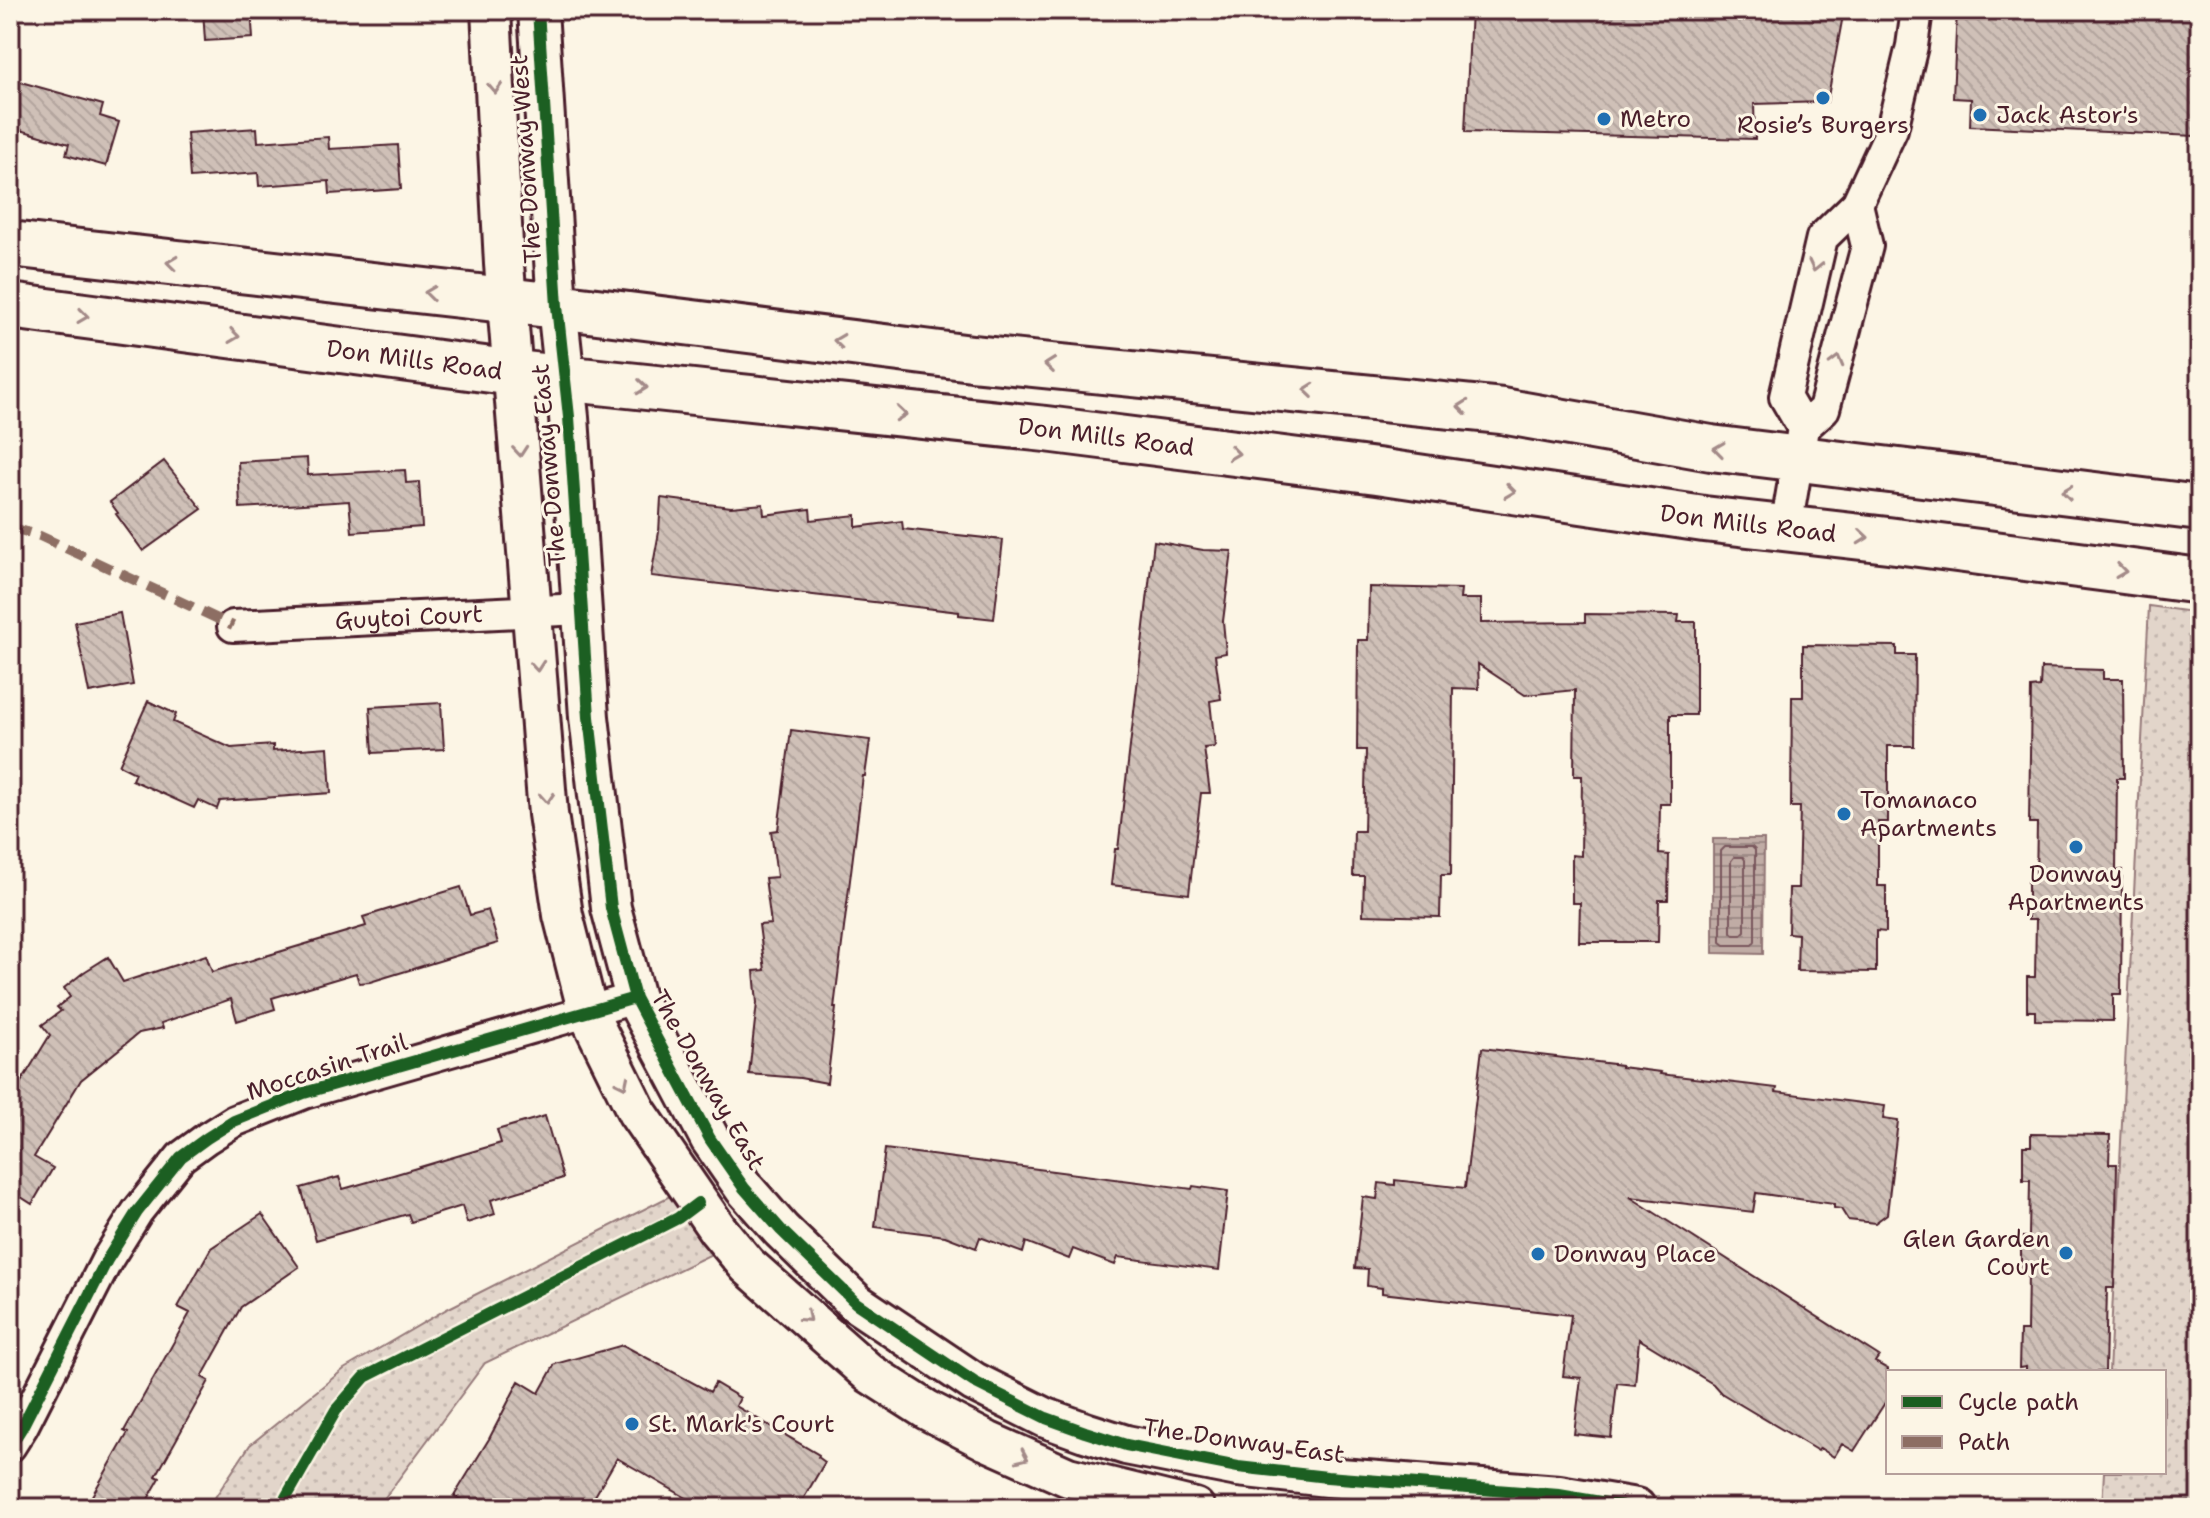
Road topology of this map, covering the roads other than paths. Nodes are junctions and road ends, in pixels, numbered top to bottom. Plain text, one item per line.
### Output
1 (491, 10) edge
2 (538, 10) edge
3 (1917, 10) edge
4 (1857, 204) junction
5 (10, 244) edge
6 (507, 302) junction
7 (10, 306) edge
8 (557, 306) junction
9 (514, 373) junction
10 (564, 379) junction
11 (1800, 443) junction
12 (2200, 508) edge
13 (1786, 528) junction
14 (2200, 581) edge
15 (582, 609) junction
16 (532, 611) junction
17 (233, 626) dead end
18 (635, 998) junction
19 (588, 1013) junction
20 (781, 1230) junction
21 (747, 1265) junction
22 (14, 1431) edge
23 (1126, 1445) junction
24 (1326, 1493) edge
25 (1108, 1499) edge
26 (1195, 1508) edge
27 (1636, 1508) edge

1 -> 6 street, The Donway West
2 - 8 street, The Donway West
3 - 4 street
11 -> 4 street
4 -> 11 street
6 -> 5 main road
6 - 8 main road
6 - 9 street, The Donway East
7 -> 9 main road, Don Mills Road
8 - 10 street, The Donway East
11 -> 8 main road
9 - 10 main road, Don Mills Road
9 -> 16 street, The Donway East
10 -> 13 main road, Don Mills Road
10 - 15 street, The Donway East
12 -> 11 main road
11 - 13 street
13 -> 14 main road, Don Mills Road
15 - 16 street, Guytoi Court
15 - 18 street, The Donway East
16 - 17 street, Guytoi Court
16 -> 19 street, The Donway East
18 - 19 street, Moccasin Trail
18 - 20 street, The Donway East
19 -> 21 street, The Donway East
19 - 22 street, Moccasin Trail
20 - 21 street
20 - 23 street, The Donway East
21 -> 25 street, The Donway East
23 - 24 street, The Donway East
23 - 25 street
24 - 27 street, The Donway East
25 - 26 street, The Donway East

